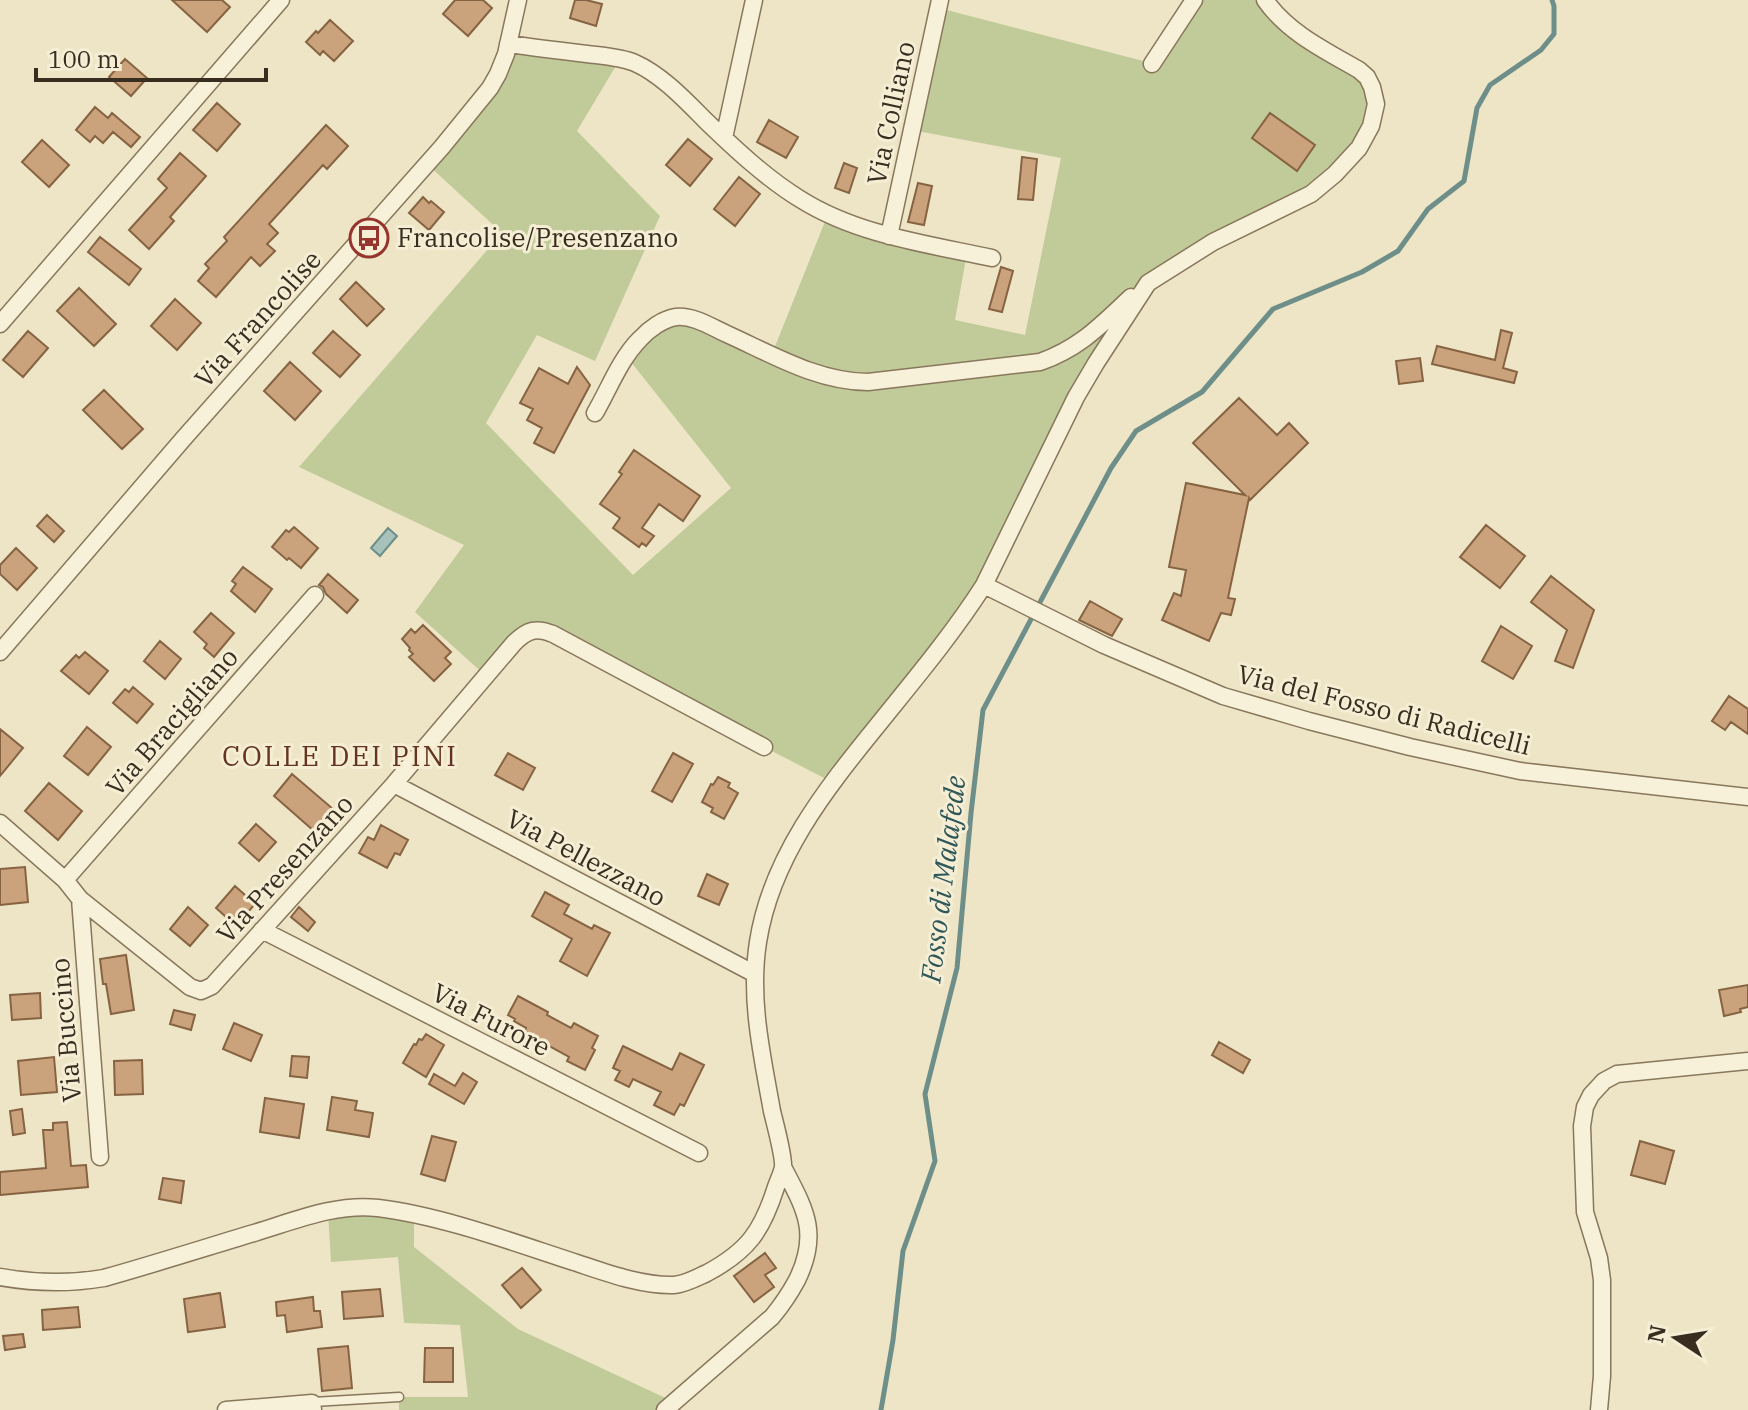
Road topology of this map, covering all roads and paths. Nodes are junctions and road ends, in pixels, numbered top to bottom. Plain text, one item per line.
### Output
1 (281, 0) edge
2 (518, 0) edge
3 (754, 0) edge
4 (940, 0) edge
5 (1194, 0) edge
6 (1265, 0) edge
7 (508, 44) junction
8 (1152, 64) dead end
9 (724, 138) junction
10 (889, 236) junction
11 (992, 258) dead end
12 (1148, 283) junction
13 (0, 324) edge
14 (595, 413) dead end
15 (984, 585) junction
16 (315, 595) dead end
17 (0, 652) edge
18 (764, 747) dead end
19 (394, 784) junction
20 (1748, 797) edge
21 (0, 823) edge
22 (65, 880) junction
23 (80, 899) junction
24 (262, 930) junction
25 (755, 974) junction
26 (1748, 1061) edge
27 (699, 1153) dead end
28 (100, 1157) dead end
29 (783, 1167) junction
30 (0, 1277) edge
31 (399, 1397) dead end
32 (312, 1406) edge
33 (226, 1410) edge
34 (665, 1410) edge
35 (1599, 1410) edge

1 - 13 street
2 - 7 street, Via Francolise
3 - 9 street
4 - 10 street, Via Colliano
5 - 8 street
6 - 12 street
7 - 9 street
7 - 17 street, Via Francolise
9 - 10 street
10 - 11 street
12 - 14 street
12 - 15 street
15 - 20 street, Via del Fosso di Radicelli
15 - 25 street
16 - 22 street, Via Bracigliano
18 - 19 street, Via Presenzano
19 - 24 street, Via Presenzano
19 - 25 street, Via Pellezzano
21 - 22 street, Via Presenzano
22 - 23 street, Via Presenzano
23 - 24 street, Via Presenzano
23 - 28 street, Via Buccino
24 - 27 street, Via Furore
25 - 29 street
26 - 35 street
29 - 30 street
29 - 34 street
31 - 32 lane
32 - 33 street

